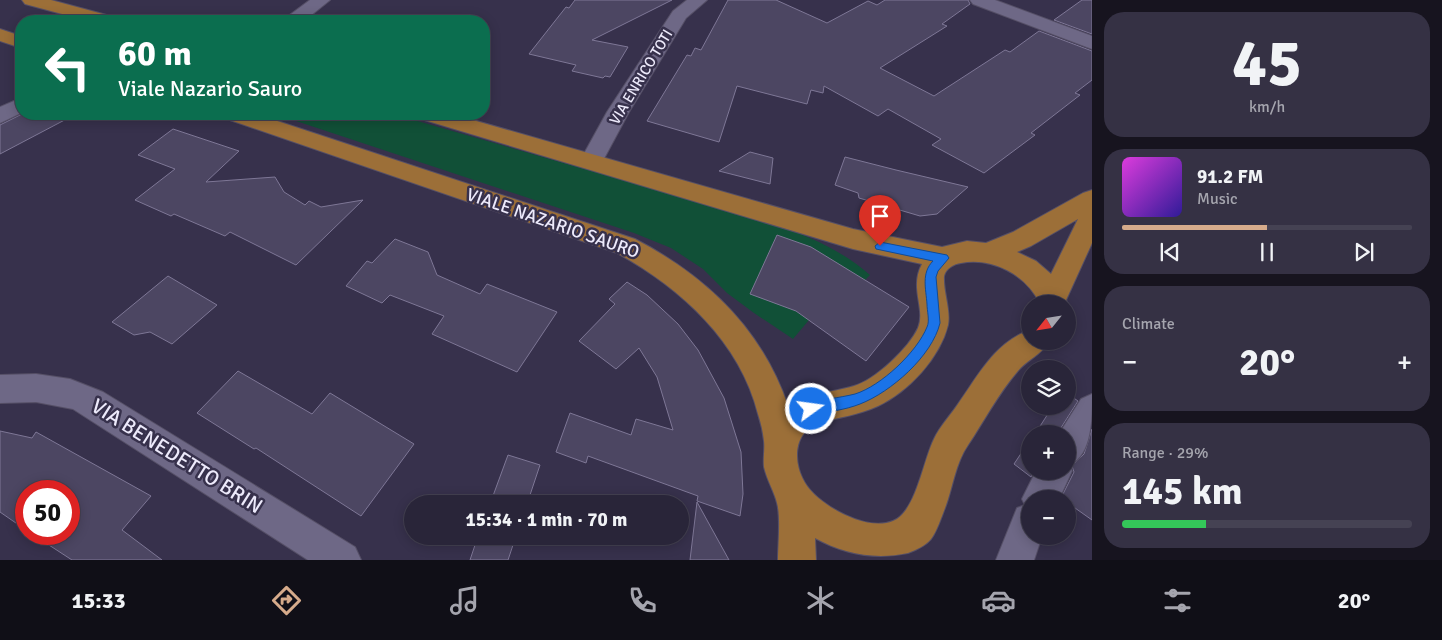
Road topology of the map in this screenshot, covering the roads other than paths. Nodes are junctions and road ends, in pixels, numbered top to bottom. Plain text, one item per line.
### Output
1 (31, 0) edge
2 (322, 0) edge
3 (698, 0) edge
4 (979, 0) edge
5 (86, 15) edge
6 (301, 15) edge
7 (0, 35) edge
8 (15, 40) edge
9 (1092, 43) edge
10 (15, 107) edge
11 (0, 116) edge
12 (252, 120) edge
13 (450, 120) edge
14 (592, 160) junction
15 (1092, 199) edge
16 (1092, 215) edge
17 (987, 253) junction
18 (944, 258) junction
19 (1049, 295) edge
20 (1056, 295) edge
21 (1021, 348) edge
22 (0, 389) edge
23 (1092, 409) edge
24 (1076, 436) edge
25 (781, 442) junction
26 (795, 499) junction
27 (1021, 544) edge
28 (884, 554) edge
29 (342, 560) edge
30 (796, 560) edge
31 (1015, 560) edge

1 - 5 main road
2 - 6 street
3 - 14 street, VIA ENRICO TOTI
4 - 9 street
7 - 8 main road
10 - 11 street
12 - 25 main road, VIALE NAZARIO SAURO
13 - 14 main road
14 - 18 main road
15 - 17 main road
16 - 20 main road
17 - 18 main road
17 - 19 main road
18 - 25 main road
21 - 28 main road
22 - 29 street, VIA BENEDETTO BRIN
23 - 24 street
25 - 26 main road, VIALE NAZARIO SAURO
26 - 28 main road
26 - 30 main road
27 - 31 street

